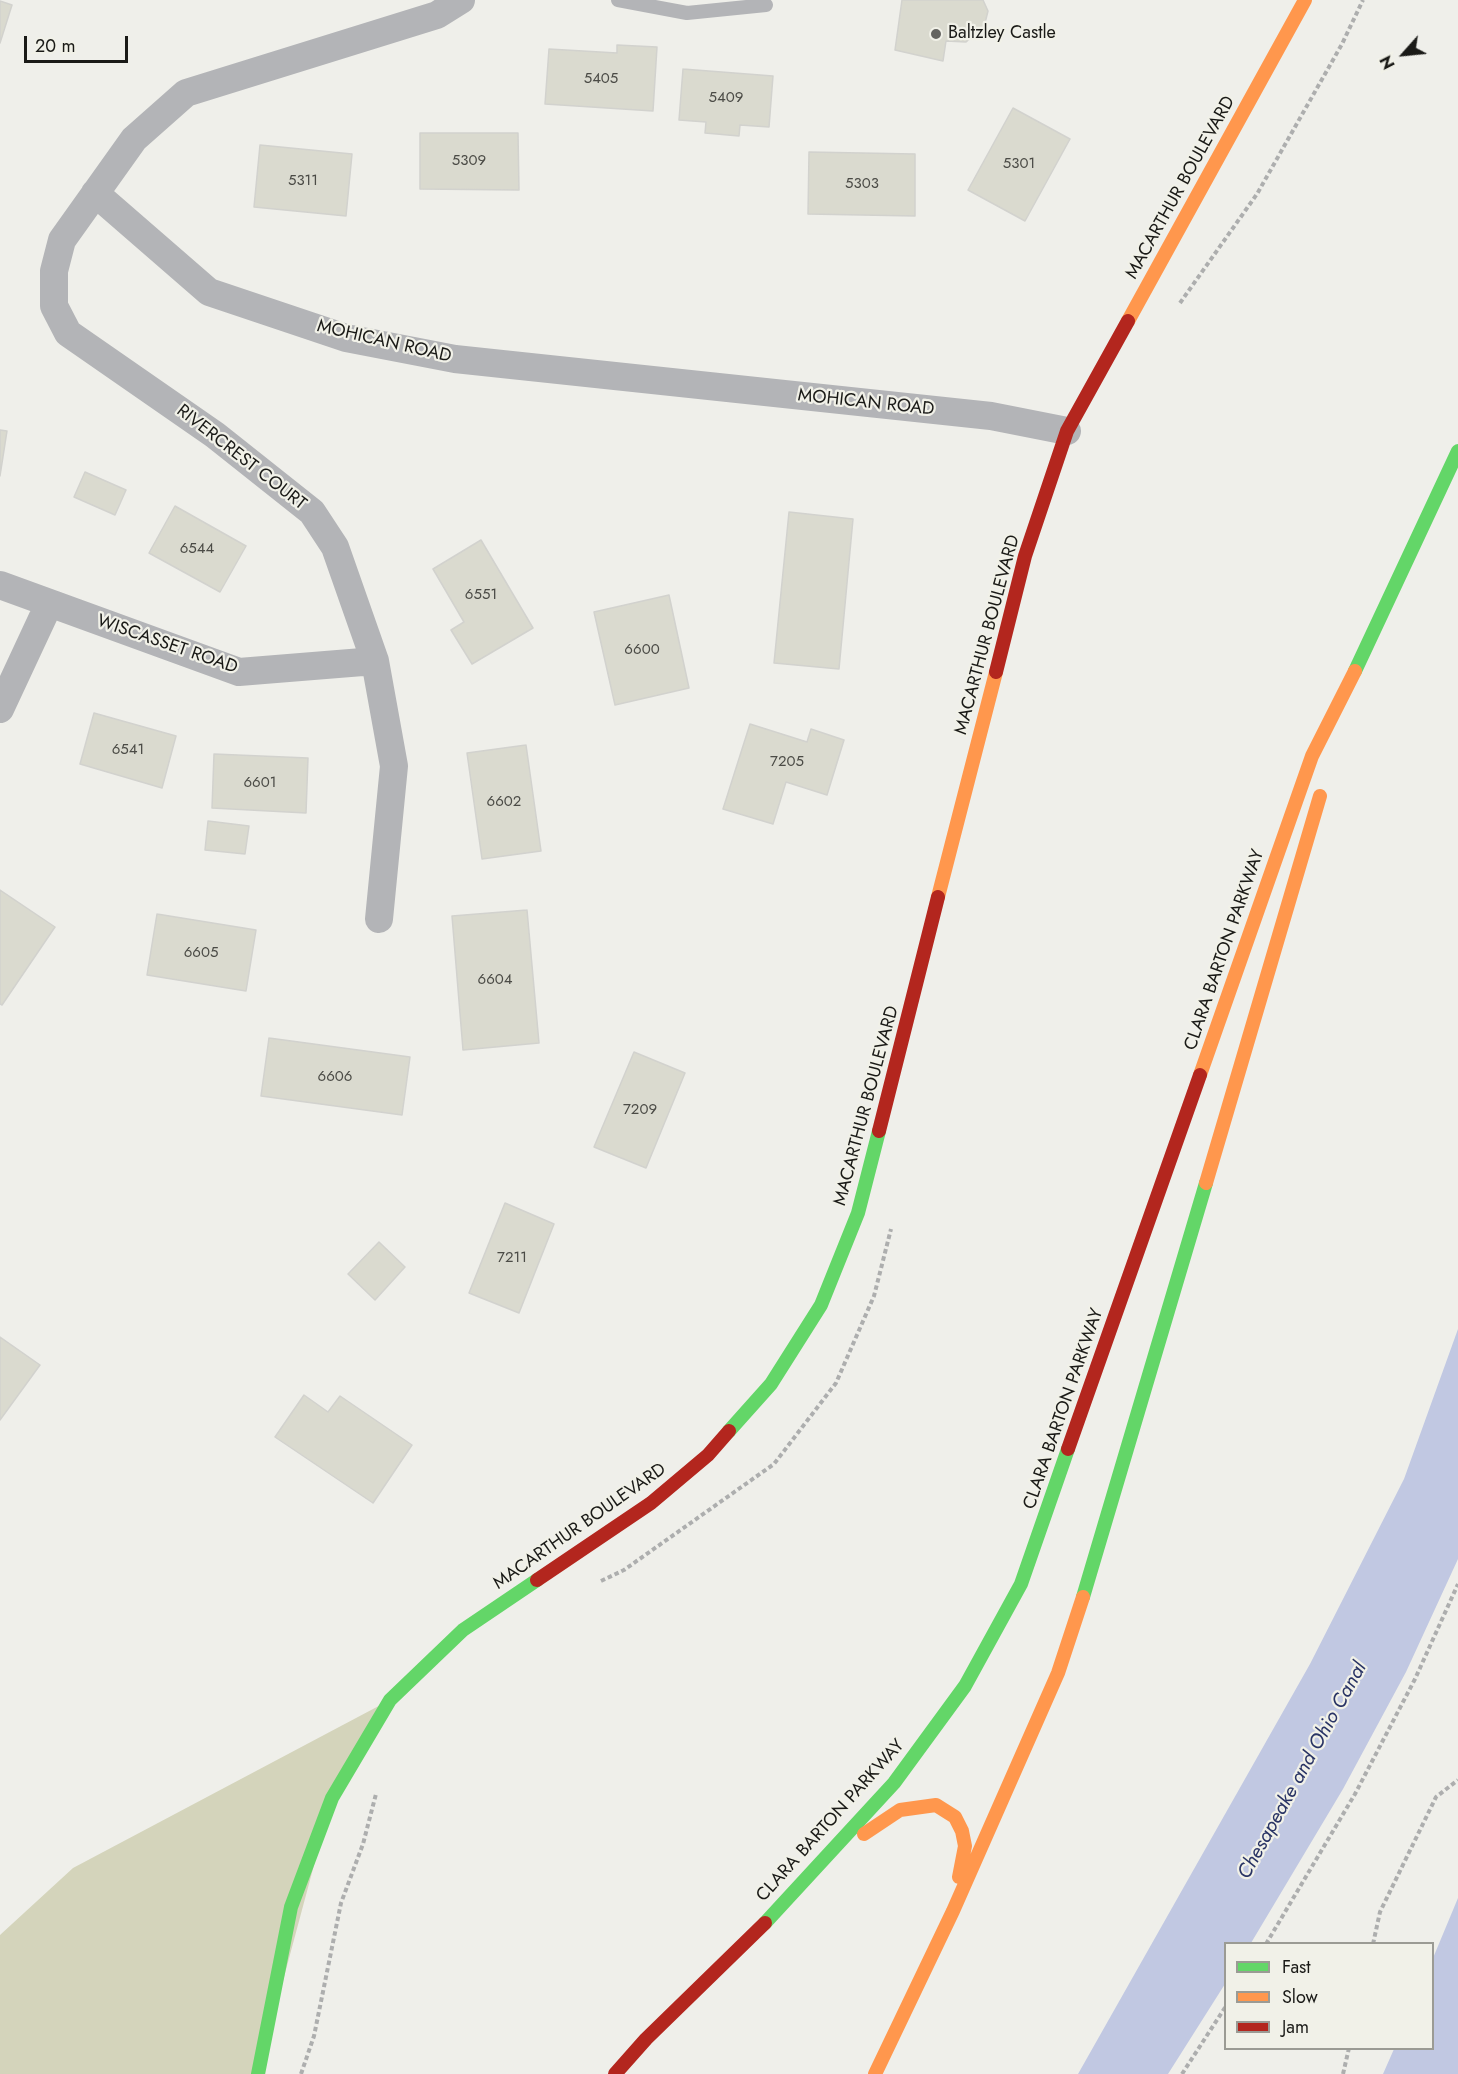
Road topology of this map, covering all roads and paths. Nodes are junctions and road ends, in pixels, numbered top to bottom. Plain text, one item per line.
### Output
1 (461, 0) edge
2 (618, 0) edge
3 (1305, 0) edge
4 (1363, 0) edge
5 (766, 5) dead end
6 (95, 193) junction
7 (1174, 310) dead end
8 (1067, 431) junction
9 (1458, 451) edge
10 (0, 585) edge
11 (48, 604) junction
12 (1367, 648) junction
13 (375, 661) junction
14 (0, 709) edge
15 (1339, 735) dead end
16 (1325, 779) dead end
17 (379, 919) dead end
18 (894, 1217) dead end
19 (1458, 1584) edge
20 (592, 1586) dead end
21 (1458, 1780) edge
22 (377, 1790) dead end
23 (823, 1862) junction
24 (953, 1911) junction
25 (1267, 1942) edge
26 (1373, 1942) edge
27 (1224, 2009) edge
28 (1349, 2050) edge
29 (258, 2074) edge
30 (301, 2074) edge
31 (615, 2074) edge
32 (876, 2074) edge
33 (1182, 2074) edge
34 (1343, 2074) edge

1 - 6 street
2 - 5 lane
3 - 8 main road, MACARTHUR BOULEVARD
4 - 7 path
6 - 8 street, MOHICAN ROAD
6 - 13 street, RIVERCREST COURT
8 - 29 main road, MACARTHUR BOULEVARD
9 - 12 main road, CLARA BARTON PARKWAY
10 - 11 street, WISCASSET ROAD
11 - 13 street, WISCASSET ROAD
11 - 14 street
12 - 15 main road, CLARA BARTON PARKWAY
12 - 23 main road, CLARA BARTON PARKWAY
13 - 17 street, RIVERCREST COURT
16 - 24 main road
18 - 20 path
19 - 25 path
21 - 26 path
22 - 30 path
23 - 24 main road
23 - 31 main road, CLARA BARTON PARKWAY
24 - 32 main road
27 - 33 path
28 - 34 path

